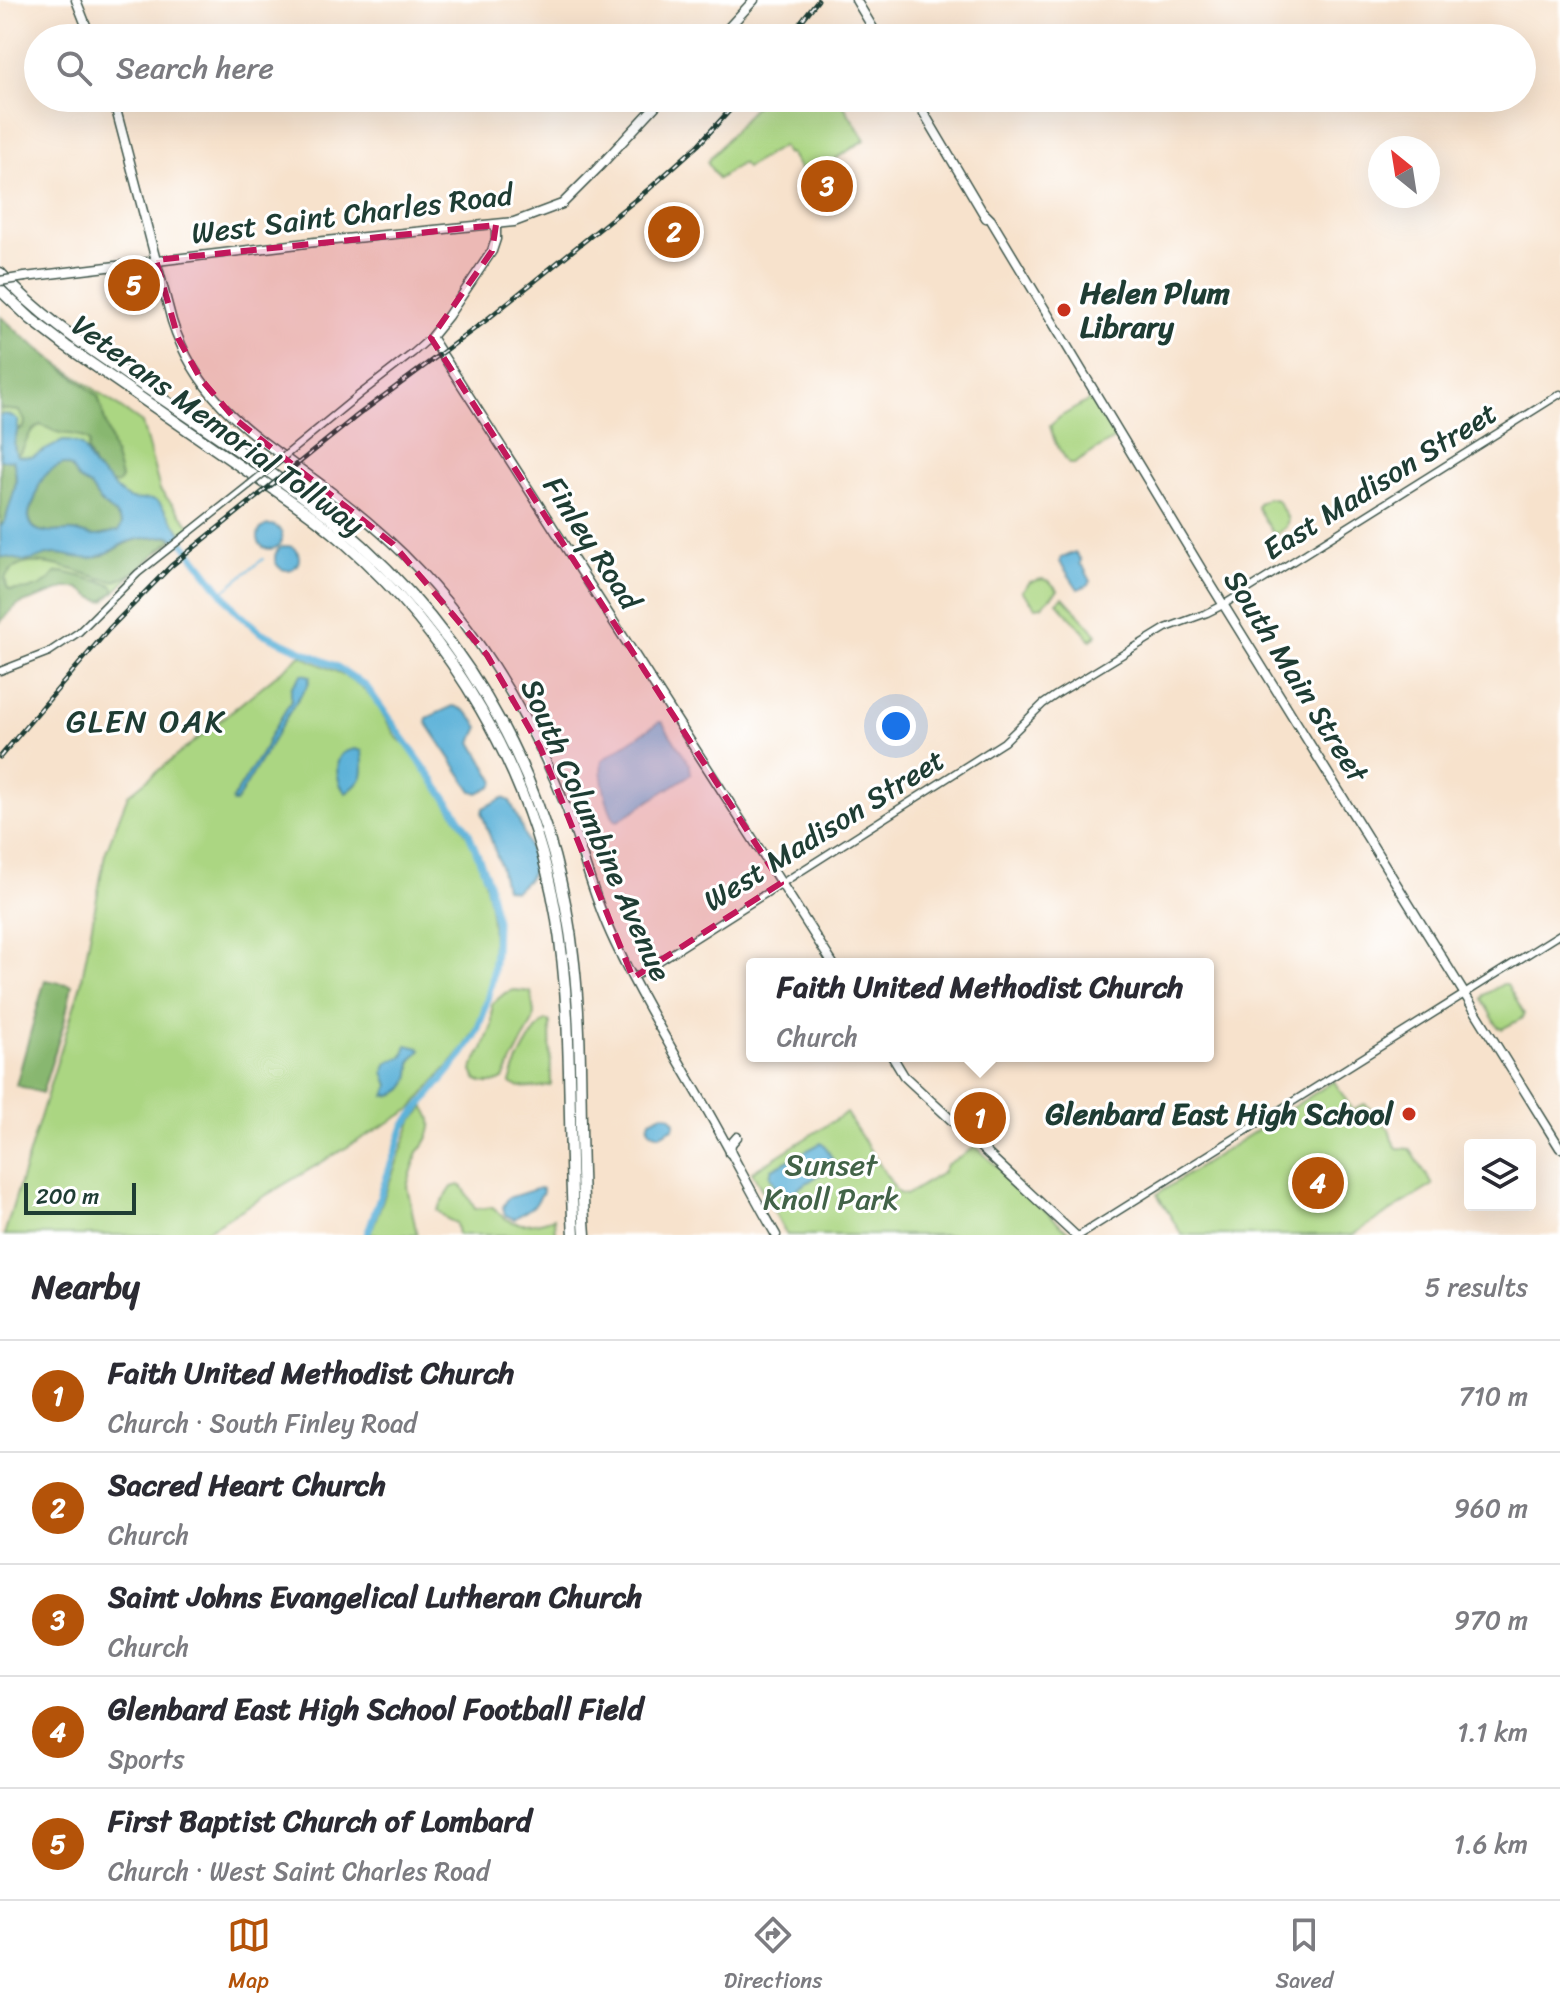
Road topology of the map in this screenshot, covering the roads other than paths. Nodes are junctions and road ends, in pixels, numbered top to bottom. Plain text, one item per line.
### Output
1 (76, 0) edge
2 (754, 0) edge
3 (856, 0) edge
4 (85, 24) edge
5 (732, 24) edge
6 (871, 24) edge
7 (117, 112) edge
8 (650, 112) edge
9 (923, 112) edge
10 (496, 225) junction
11 (156, 260) junction
12 (0, 273) edge
13 (0, 281) edge
14 (0, 290) edge
15 (431, 337) junction
16 (1560, 394) edge
17 (1223, 605) junction
18 (0, 671) edge
19 (781, 883) junction
20 (1560, 934) edge
21 (829, 958) edge
22 (633, 978) junction
23 (1466, 994) junction
24 (896, 1062) edge
25 (722, 1138) junction
26 (1560, 1148) edge
27 (730, 1153) junction
28 (574, 1235) edge
29 (585, 1235) edge
30 (776, 1235) edge
31 (1078, 1235) edge

1 - 4 main road
2 - 5 main road
3 - 6 main road
7 - 11 main road, South Columbine Avenue
8 - 10 main road, West Saint Charles Road
9 - 17 main road, South Main Street
10 - 11 main road, West Saint Charles Road
10 - 15 main road
11 - 13 main road, West Saint Charles Road, bridge
11 - 22 main road, South Columbine Avenue
12 - 29 highway, Veterans Memorial Tollway
14 - 28 highway, Veterans Memorial Tollway
15 - 18 street, bridge
15 - 19 main road, Finley Road
16 - 17 street, East Madison Street
17 - 19 street, West Madison Street
17 - 23 main road, South Main Street
19 - 21 main road, Finley Road
19 - 22 street, West Madison Street
20 - 23 street
22 - 25 main road, South Columbine Avenue
23 - 26 main road, South Main Street
23 - 31 street
24 - 31 main road
25 - 27 main road, South Columbine Avenue
25 - 27 main road
27 - 30 main road, South Columbine Avenue

